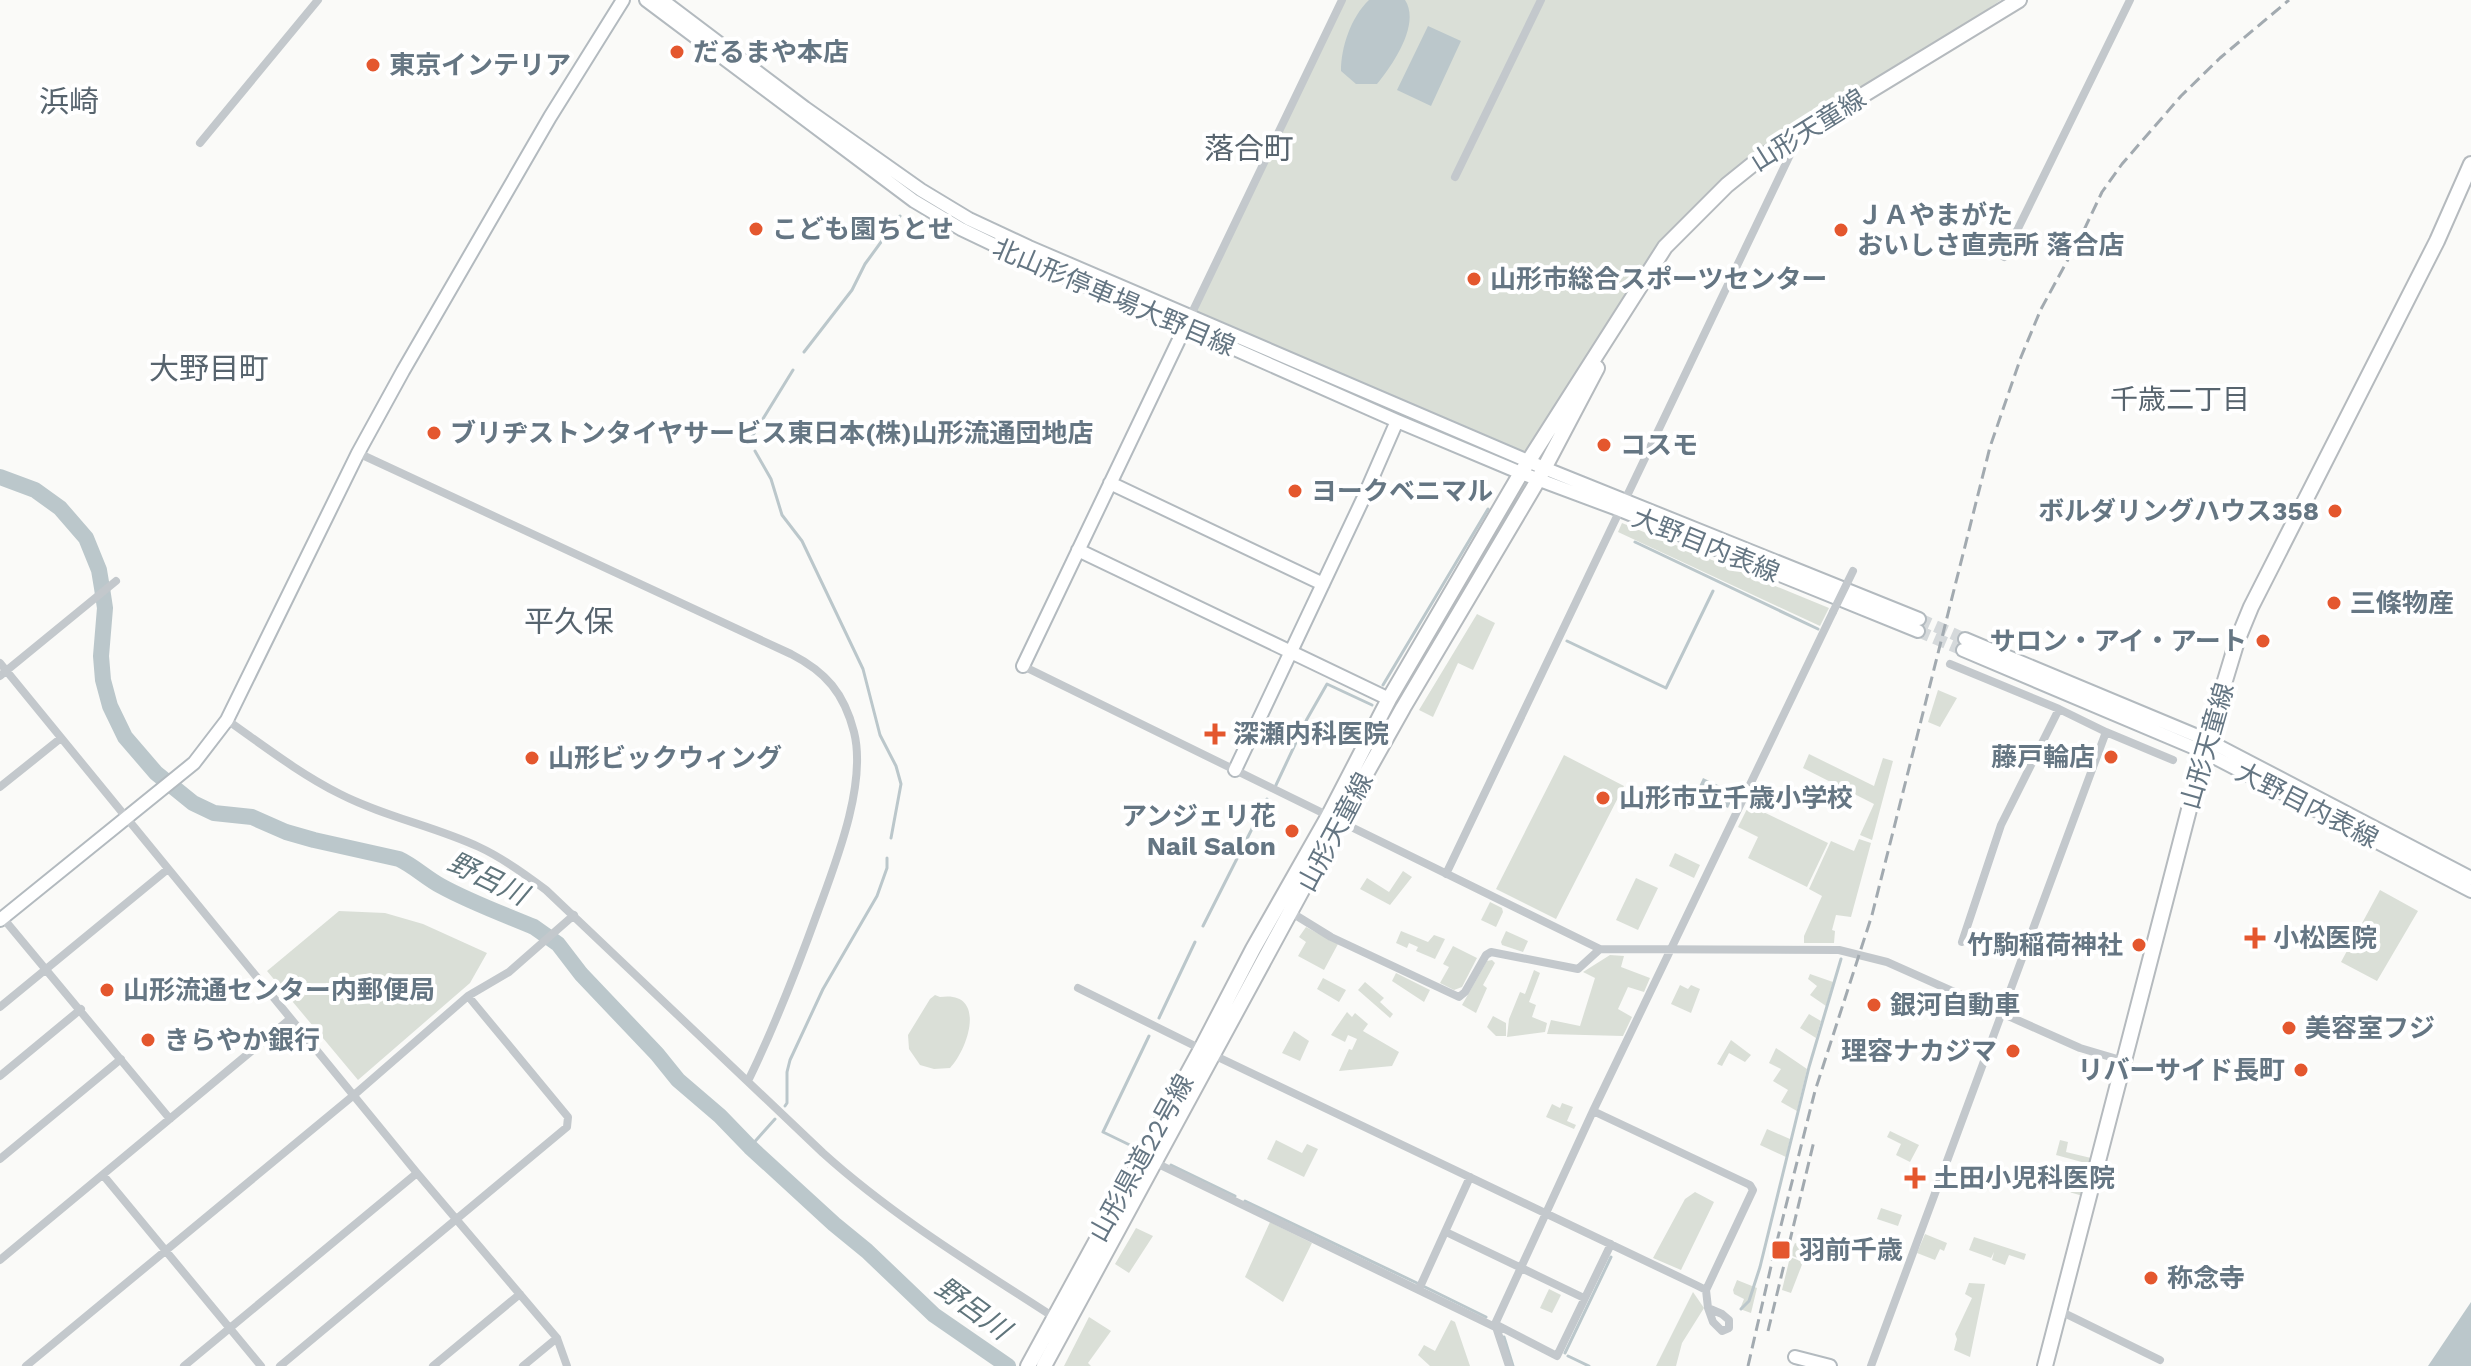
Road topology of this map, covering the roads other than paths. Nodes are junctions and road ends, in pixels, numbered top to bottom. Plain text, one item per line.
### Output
1 (318, 0) edge
2 (623, 0) edge
3 (646, 0) edge
4 (662, 0) edge
5 (1342, 0) edge
6 (1541, 0) edge
7 (2019, 0) edge
8 (2130, 0) edge
9 (1800, 133) junction
10 (200, 143) dead end
11 (2471, 164) edge
12 (1455, 177) dead end
13 (2004, 257) dead end
14 (1631, 299) junction
15 (1188, 321) junction
16 (1397, 421) junction
17 (358, 453) junction
18 (1525, 467) junction
19 (1541, 474) junction
20 (1110, 483) junction
21 (1622, 505) junction
22 (1078, 550) junction
23 (1853, 571) dead end
24 (114, 584) dead end
25 (1323, 584) junction
26 (1918, 625) tunnel mouth
27 (1964, 644) tunnel mouth
28 (1291, 653) junction
29 (1950, 664) dead end
30 (1023, 666) joint
31 (2, 670) edge
32 (1389, 699) junction
33 (2059, 709) junction
34 (227, 720) junction
35 (2106, 732) junction
36 (61, 738) junction
37 (2205, 746) junction
38 (2173, 760) dead end
39 (1235, 770) junction
40 (0, 787) edge
41 (126, 819) junction
42 (1334, 819) junction
43 (168, 869) junction
44 (1446, 874) junction
45 (2471, 878) edge
46 (2471, 891) edge
47 (1292, 913) junction
48 (574, 915) junction
49 (2, 919) edge
50 (1962, 942) dead end
51 (1253, 949) joint
52 (1600, 949) junction
53 (1671, 950) junction
54 (47, 969) junction
55 (1078, 988) dead end
56 (468, 996) junction
57 (0, 1007) edge
58 (81, 1009) junction
59 (2003, 1013) junction
60 (290, 1019) junction
61 (1207, 1051) junction
62 (121, 1059) junction
63 (2125, 1061) junction
64 (0, 1076) edge
65 (748, 1081) junction
66 (354, 1095) junction
67 (1593, 1111) junction
68 (170, 1119) junction
69 (0, 1159) edge
70 (1153, 1162) junction
71 (417, 1173) junction
72 (103, 1175) junction
73 (1470, 1177) junction
74 (1545, 1213) junction
75 (458, 1219) junction
76 (1446, 1232) junction
77 (1611, 1244) junction
78 (164, 1250) junction
79 (0, 1260) edge
80 (1519, 1268) junction
81 (1419, 1289) junction
82 (1706, 1290) junction
83 (520, 1294) junction
84 (1584, 1298) junction
85 (1708, 1308) dead end
86 (2060, 1311) junction
87 (1060, 1322) junction
88 (1495, 1325) junction
89 (230, 1328) junction
90 (557, 1338) junction
91 (1795, 1357) dead end
92 (2160, 1360) dead end
93 (1038, 1361) edge
94 (26, 1366) edge
95 (184, 1366) edge
96 (261, 1366) edge
97 (280, 1366) edge
98 (433, 1366) edge
99 (523, 1366) edge
100 (567, 1366) edge
101 (1509, 1366) edge
102 (1830, 1366) edge
103 (1871, 1366) edge
104 (2045, 1366) edge

1 - 10 street
2 - 17 main road
3 - 15 main road, 北山形停車場大野目線
4 - 15 main road, 北山形停車場大野目線
5 - 15 street
6 - 12 street
7 - 9 main road, 山形天童線
8 - 13 street
9 - 14 main road, 山形天童線
9 - 21 street
11 - 37 main road, 山形天童線
14 - 18 main road, 山形天童線
14 - 19 main road, 山形天童線
15 - 16 main road, 北山形停車場大野目線
15 - 18 main road, 北山形停車場大野目線
15 - 20 main road
16 - 18 main road, 北山形停車場大野目線
16 - 25 main road
17 - 34 main road
17 - 65 street
18 - 19 main road, 北山形停車場大野目線
18 - 32 main road, 山形天童線
19 - 21 main road, 大野目内表線
19 - 42 main road, 山形天童線
20 - 22 main road
20 - 25 main road
21 - 26 main road, 大野目内表線
21 - 44 street
22 - 28 main road
22 - 30 main road
23 - 53 street, bridge
24 - 31 street
25 - 28 main road
27 - 37 main road, 大野目内表線
28 - 32 main road
28 - 39 main road
29 - 33 street
30 - 39 street
31 - 36 street
32 - 42 main road, 山形天童線
33 - 35 street
33 - 50 street
34 - 41 main road
34 - 48 street
35 - 38 street
35 - 59 street
36 - 40 street
36 - 41 street
37 - 45 main road, 大野目内表線
37 - 46 main road, 大野目内表線
37 - 63 main road, 山形天童線
39 - 42 street
41 - 43 street
41 - 49 main road
42 - 44 street
42 - 47 main road, 山形天童線
42 - 51 main road, 山形天童線
43 - 54 street
43 - 60 street
44 - 52 street
47 - 52 street
47 - 61 main road, 山形天童線
48 - 56 street
48 - 65 street
49 - 54 street
51 - 61 main road, 山形県道22号線
52 - 53 street
53 - 59 street
53 - 67 street
54 - 57 street
54 - 58 street
55 - 61 street
56 - 66 street
56 - 75 street
58 - 62 street
58 - 64 street
59 - 63 street
59 - 103 street
60 - 66 street
60 - 68 street
61 - 70 main road, 山形天童線
61 - 73 street
61 - 87 main road, 山形県道22号線
62 - 68 street
62 - 69 street
63 - 86 main road, 山形天童線
65 - 87 street
66 - 71 street
66 - 78 street
67 - 74 street
67 - 82 street
68 - 72 street
70 - 81 street
70 - 87 main road, 山形天童線
71 - 75 street
71 - 89 street
72 - 78 street
72 - 79 street
73 - 74 street
73 - 76 street
74 - 77 street
74 - 80 street
75 - 83 street
75 - 97 street
76 - 80 street
76 - 81 street
77 - 82 street
77 - 84 street
78 - 89 street
78 - 94 street
80 - 84 street
80 - 88 street
81 - 88 street
82 - 85 street
83 - 90 street
83 - 98 street
84 - 88 street
86 - 92 street
86 - 104 main road, 山形天童線
87 - 93 main road, 山形県道22号線
88 - 101 street
89 - 95 street
89 - 96 street
90 - 99 street
90 - 100 street
91 - 102 main road

